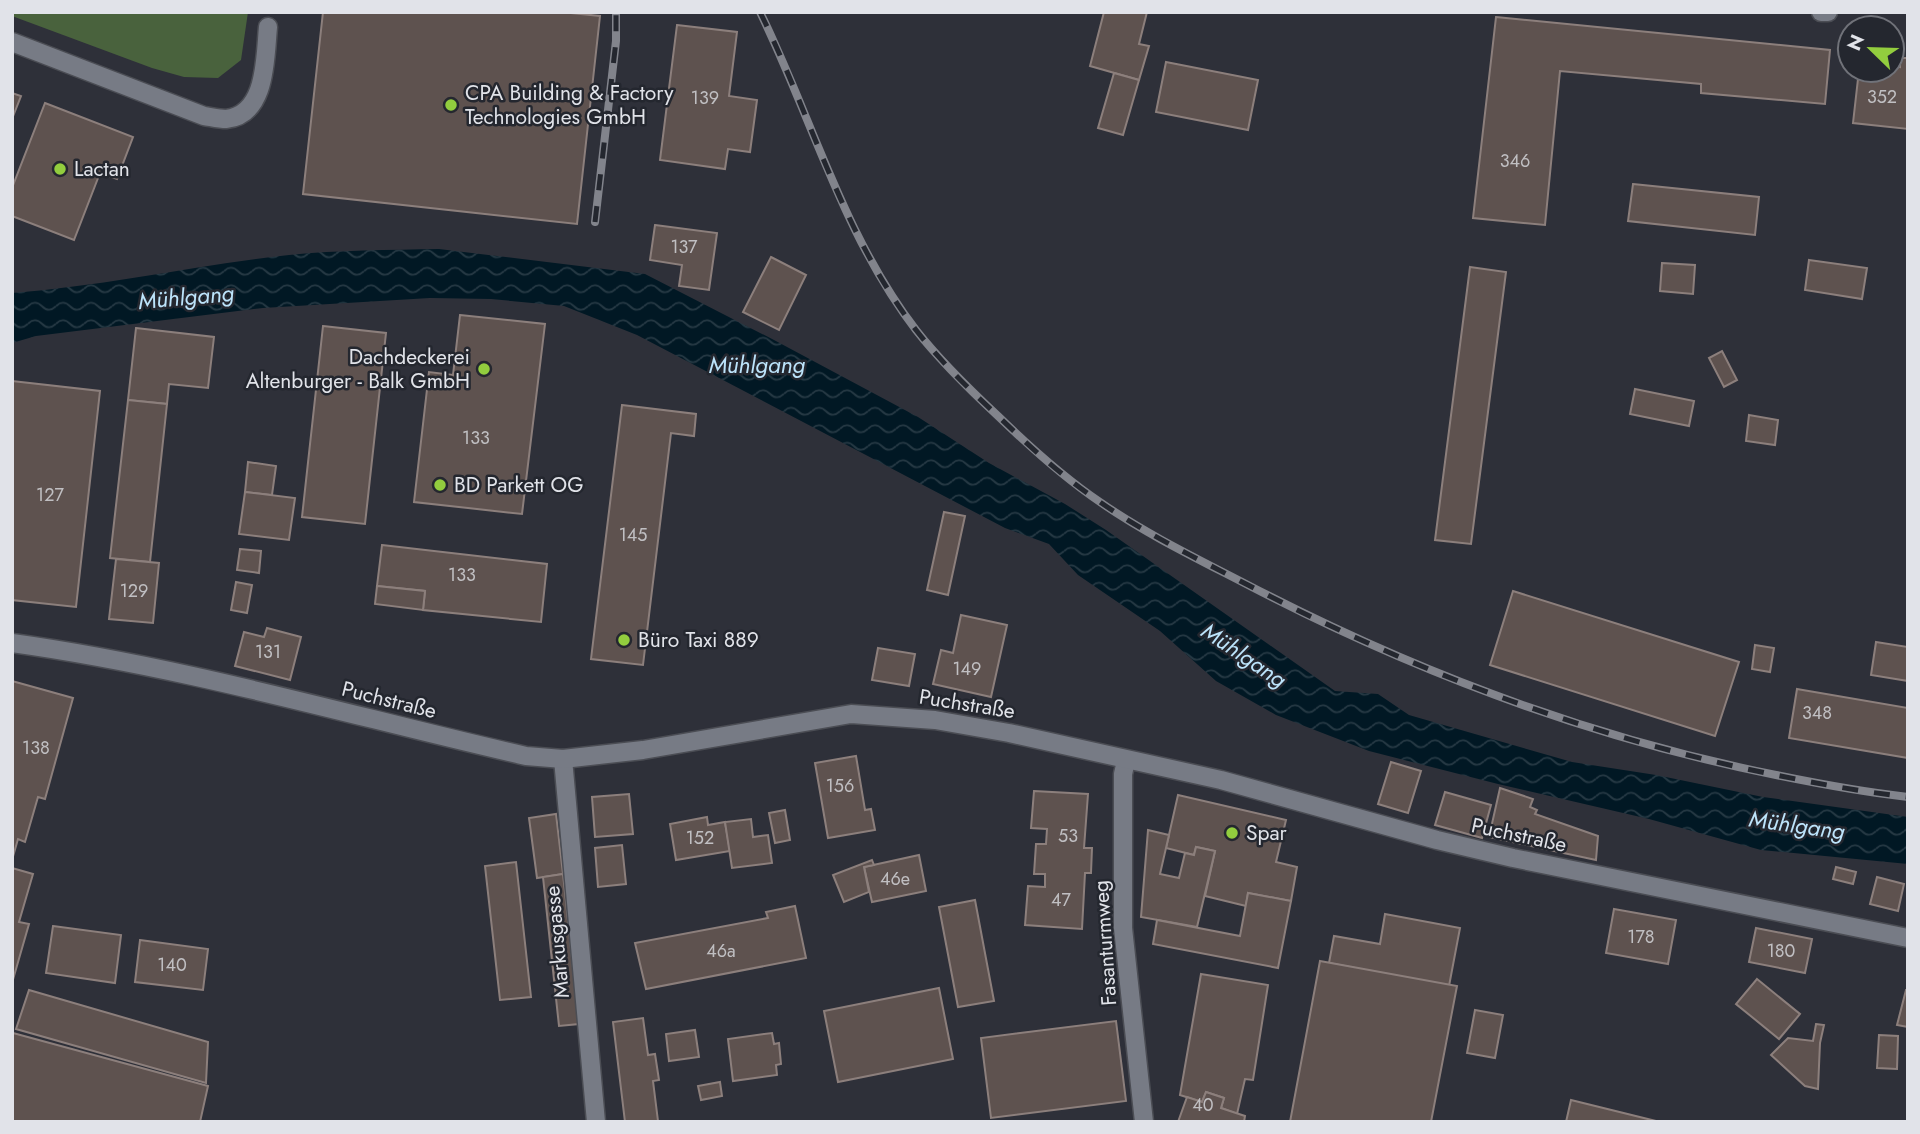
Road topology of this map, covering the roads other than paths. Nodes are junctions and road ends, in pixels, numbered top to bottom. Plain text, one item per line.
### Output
1 (1821, 12) edge
2 (1828, 12) edge
3 (268, 27) dead end
4 (12, 42) edge
5 (12, 643) edge
6 (563, 759) junction
7 (1126, 761) junction
8 (1908, 938) edge
9 (596, 1122) edge
10 (1144, 1122) edge

1 - 2 main road
3 - 4 main road
5 - 6 main road, Puchstraße
6 - 7 main road, Puchstraße
6 - 9 main road, Markusgasse
7 - 8 main road, Puchstraße
7 - 10 main road, Fasanturmweg

